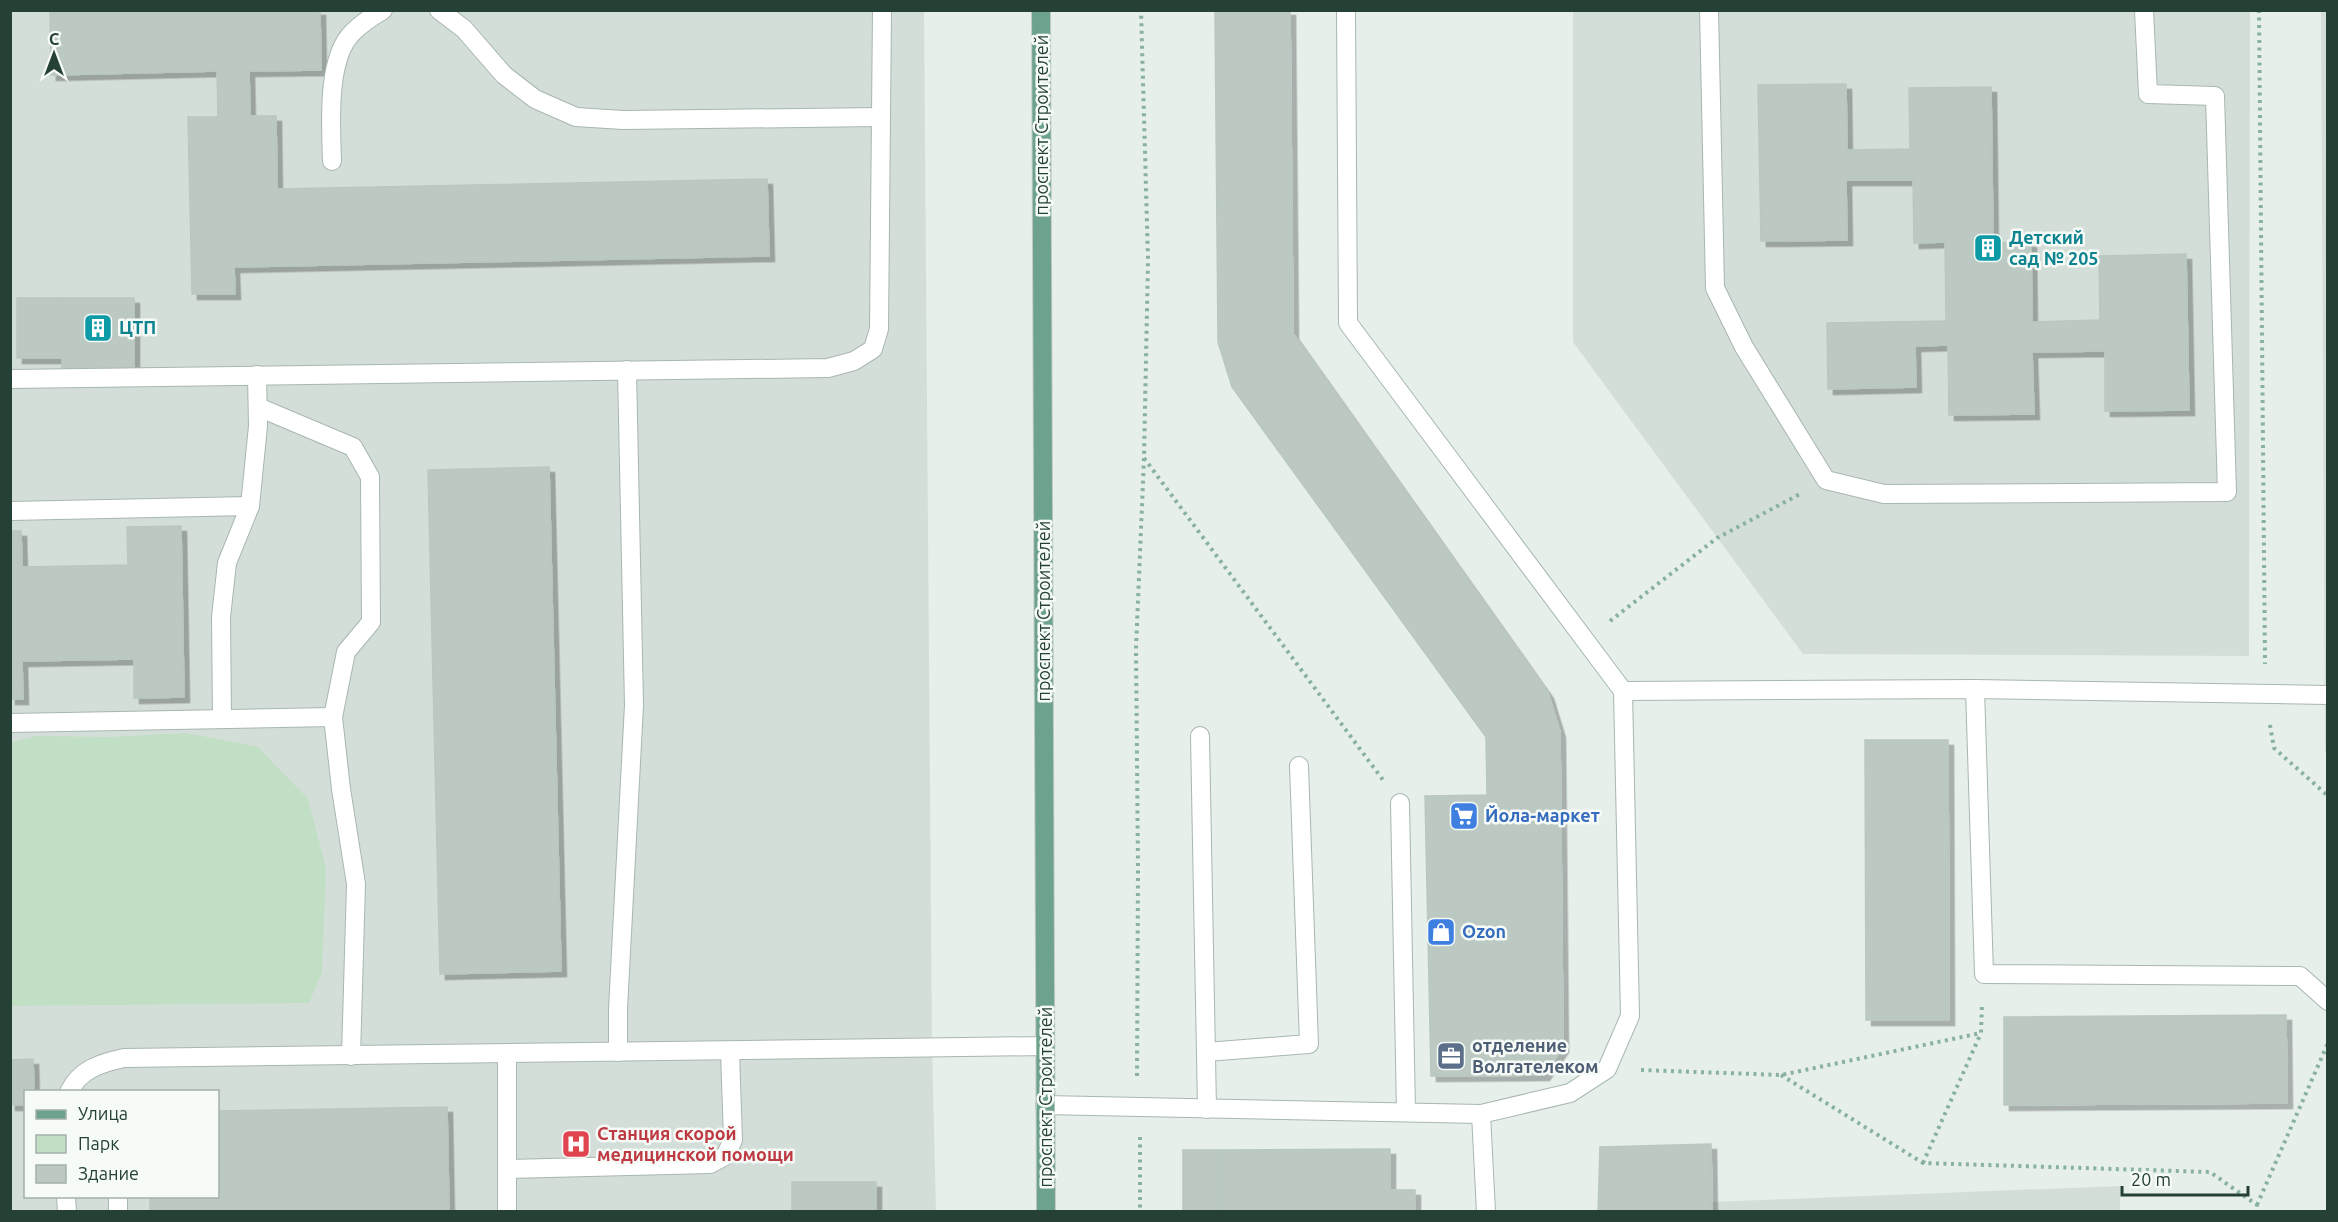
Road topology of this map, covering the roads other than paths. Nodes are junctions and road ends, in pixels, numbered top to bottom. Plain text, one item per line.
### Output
1 (383, 10) edge
2 (439, 10) edge
3 (882, 10) edge
4 (1041, 10) edge
5 (1346, 10) edge
6 (1709, 10) edge
7 (2144, 10) edge
8 (881, 117) junction
9 (332, 161) dead end
10 (627, 370) junction
11 (257, 375) junction
12 (10, 379) edge
13 (258, 407) junction
14 (250, 506) junction
15 (10, 511) edge
16 (1975, 689) junction
17 (1623, 691) junction
18 (2328, 695) edge
19 (333, 717) junction
20 (222, 719) junction
21 (10, 723) edge
22 (1200, 736) dead end
23 (1299, 766) dead end
24 (1400, 802) road end
25 (2328, 1001) edge
26 (1045, 1046) junction
27 (730, 1051) junction
28 (618, 1052) junction
29 (1206, 1052) junction
30 (507, 1054) junction
31 (351, 1056) junction
32 (70, 1090) edge
33 (1045, 1105) junction
34 (1207, 1109) junction
35 (1406, 1112) junction
36 (1481, 1114) junction
37 (507, 1169) junction
38 (507, 1212) edge
39 (1046, 1212) edge
40 (1486, 1212) edge

1 - 9 lane
2 - 8 lane
3 - 8 lane
4 - 26 main road, проспект Строителей
5 - 17 lane
6 - 7 lane
8 - 10 lane
10 - 11 lane
10 - 28 lane
11 - 12 lane
11 - 13 lane
13 - 14 lane
13 - 19 lane
14 - 15 lane
14 - 20 lane
16 - 17 lane
16 - 18 lane
16 - 25 lane
17 - 36 lane
19 - 20 lane
19 - 31 lane
20 - 21 lane
22 - 29 lane
23 - 29 lane
24 - 35 lane
26 - 27 lane
26 - 33 main road, проспект Строителей
27 - 28 lane
27 - 37 lane
28 - 30 lane
29 - 34 lane
30 - 31 lane
30 - 37 lane
31 - 32 lane
33 - 34 lane
33 - 39 main road, проспект Строителей
34 - 35 lane
35 - 36 lane
36 - 40 lane
37 - 38 lane

